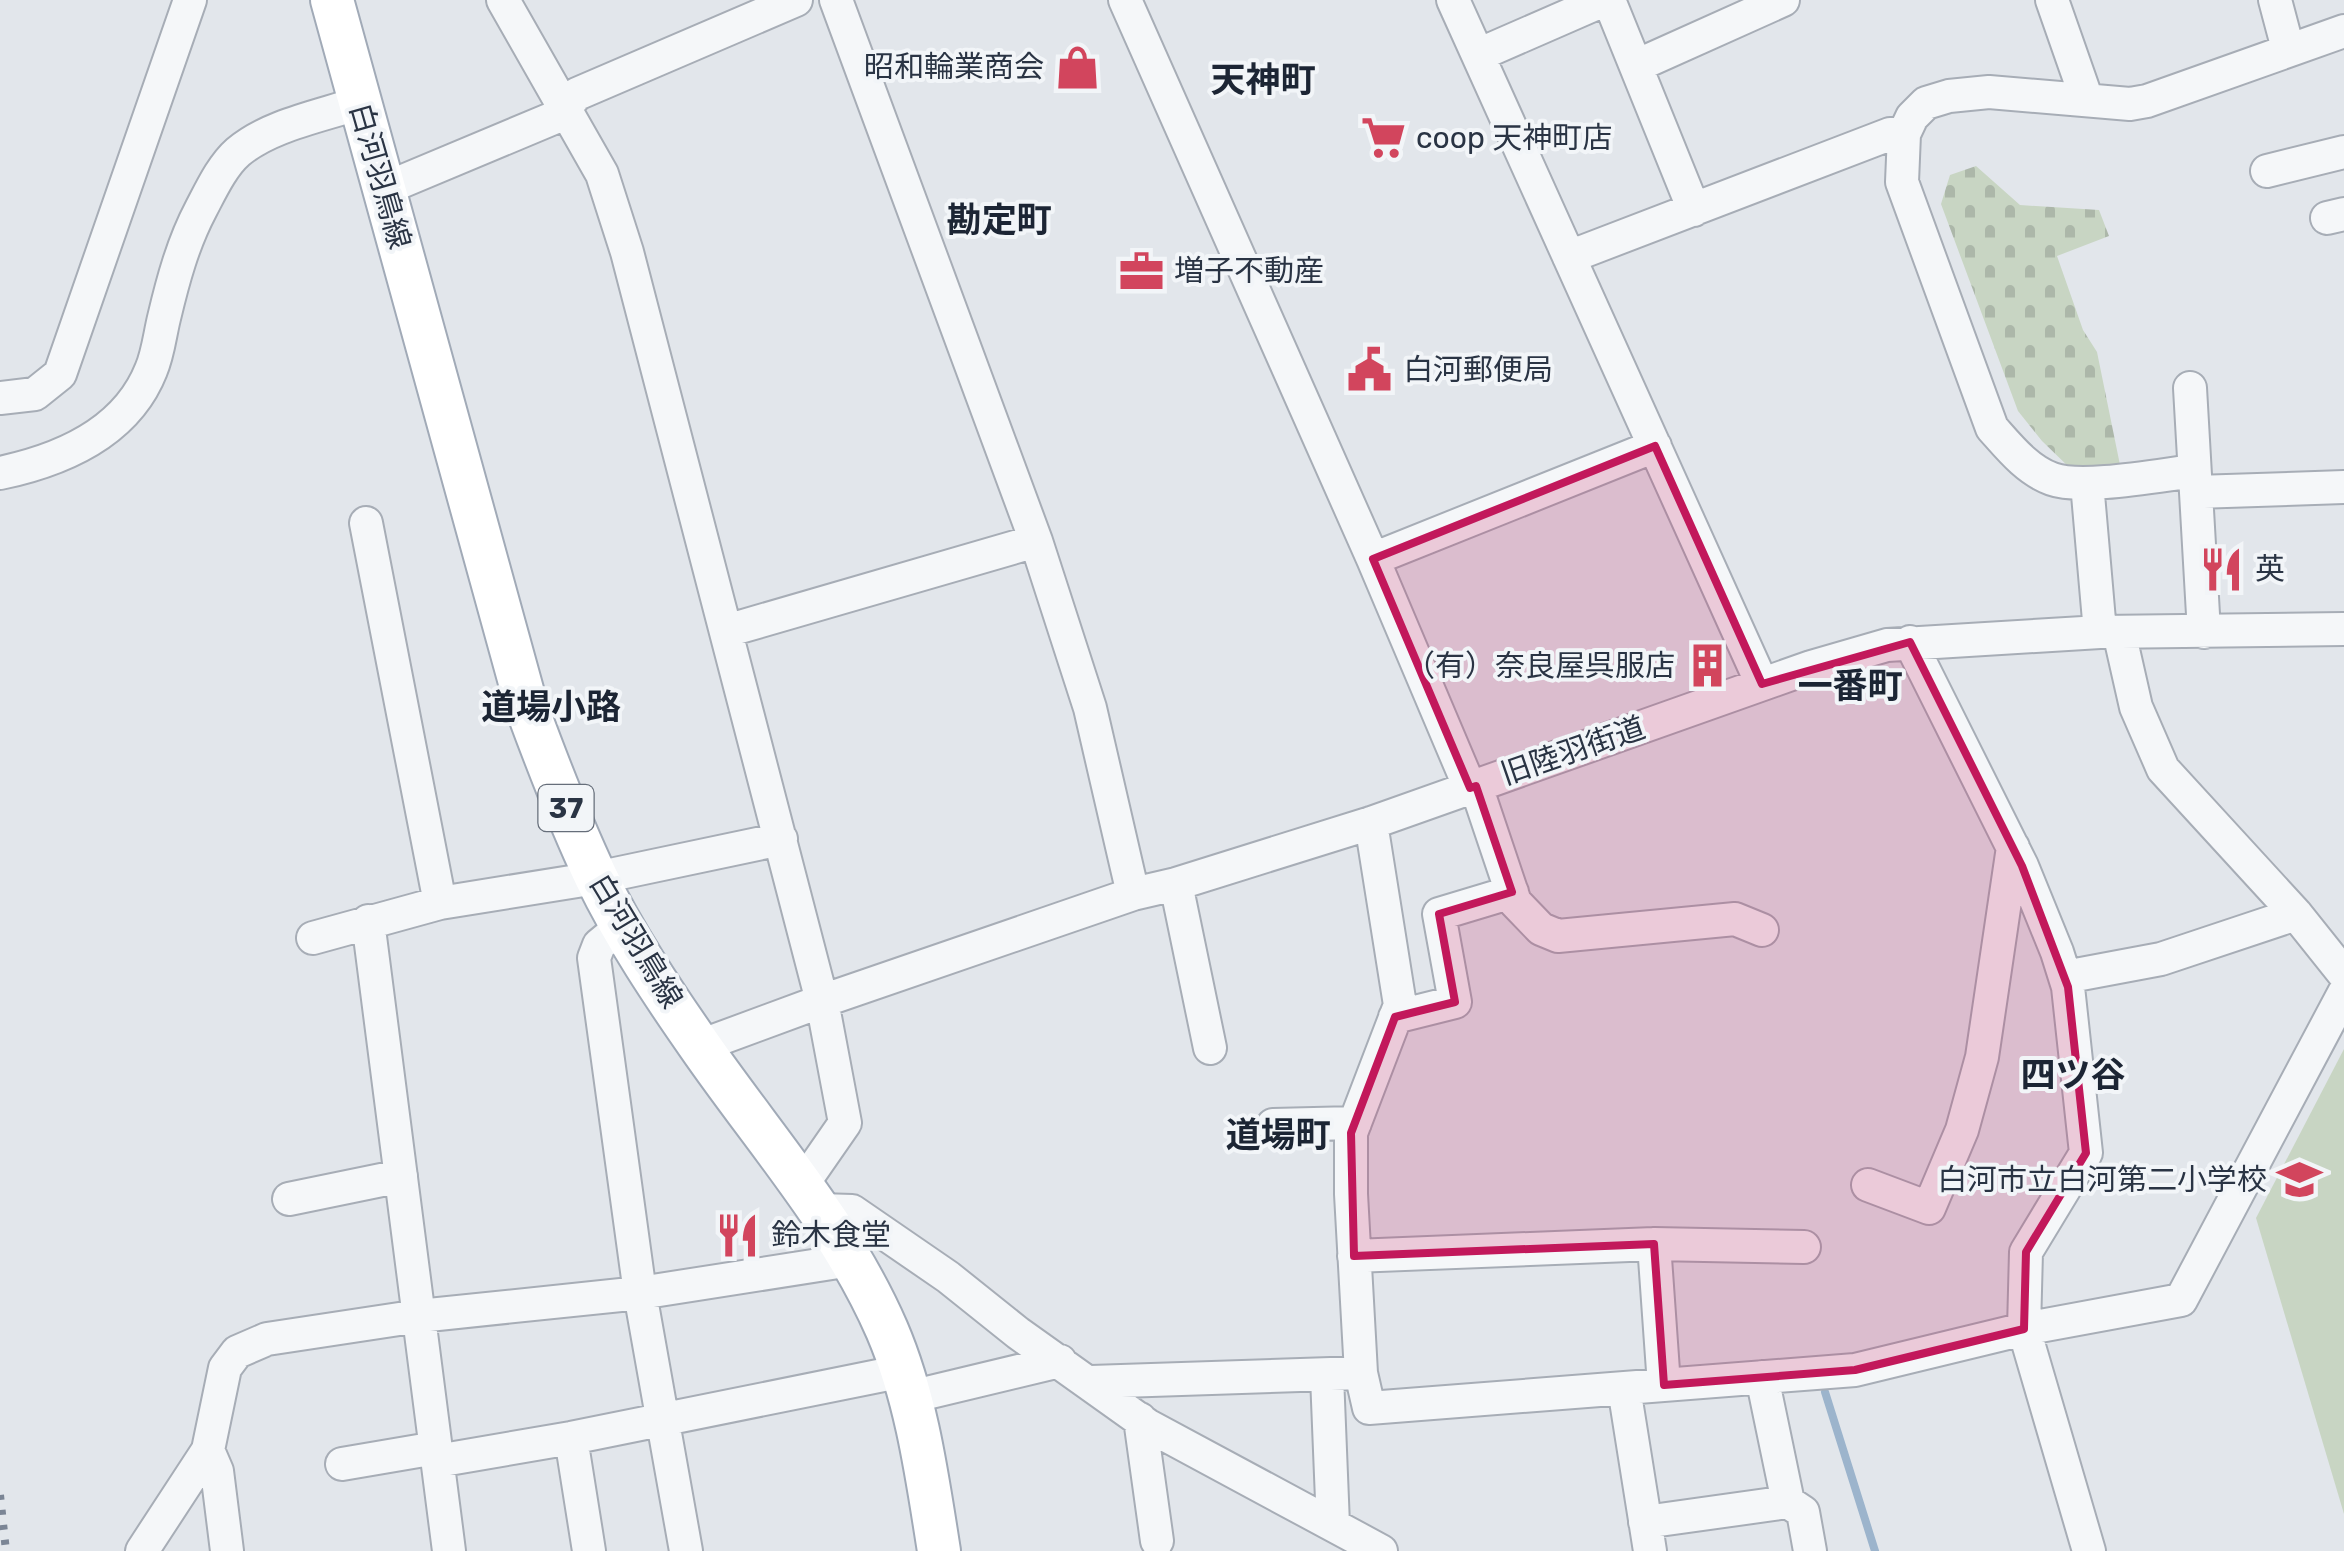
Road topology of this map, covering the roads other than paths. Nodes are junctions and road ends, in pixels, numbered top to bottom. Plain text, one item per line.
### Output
1 (190, 0) edge
2 (332, 0) edge
3 (503, 0) edge
4 (836, 0) edge
5 (1125, 0) edge
6 (1453, 0) edge
7 (1607, 0) edge
8 (1783, 0) edge
9 (2052, 0) edge
10 (2275, 0) edge
11 (792, 1) edge
12 (2344, 31) edge
13 (2288, 49) junction
14 (1478, 55) junction
15 (1636, 66) junction
16 (2087, 100) junction
17 (358, 102) junction
18 (566, 108) junction
19 (1904, 134) junction
20 (2344, 152) edge
21 (2268, 170) dead end
22 (384, 190) junction
23 (1694, 210) junction
24 (1570, 257) junction
25 (2190, 388) dead end
26 (0, 398) edge
27 (1655, 446) junction
28 (0, 473) edge
29 (2087, 482) junction
30 (2195, 482) junction
31 (2344, 487) edge
32 (366, 522) dead end
33 (1036, 542) junction
34 (1374, 559) junction
35 (2344, 628) edge
36 (726, 631) junction
37 (2109, 632) junction
38 (2204, 632) junction
39 (1910, 642) junction
40 (1762, 684) junction
41 (1473, 787) junction
42 (1371, 822) junction
43 (781, 839) junction
44 (2013, 848) junction
45 (596, 878) junction
46 (1176, 884) junction
47 (1512, 892) junction
48 (1132, 894) junction
49 (440, 903) junction
50 (2296, 914) junction
51 (368, 921) junction
52 (622, 926) junction
53 (1762, 930) dead end
54 (313, 938) dead end
55 (2344, 974) edge
56 (2064, 977) junction
57 (2344, 993) edge
58 (822, 1000) junction
59 (1395, 1017) junction
60 (700, 1046) junction
61 (1210, 1048) dead end
62 (1355, 1123) junction
63 (1273, 1126) dead end
64 (401, 1176) junction
65 (1868, 1185) dead end
66 (811, 1197) junction
67 (289, 1200) dead end
68 (1654, 1244) junction
69 (1804, 1248) dead end
70 (1354, 1256) junction
71 (851, 1260) junction
72 (640, 1293) junction
73 (418, 1316) junction
74 (2024, 1329) junction
75 (1060, 1361) junction
76 (1361, 1373) junction
77 (1327, 1376) junction
78 (1762, 1377) junction
79 (1092, 1382) junction
80 (907, 1384) junction
81 (1664, 1385) junction
82 (1624, 1388) junction
83 (664, 1418) junction
84 (1140, 1419) junction
85 (572, 1438) junction
86 (208, 1450) junction
87 (437, 1454) junction
88 (342, 1464) dead end
89 (1788, 1502) junction
90 (1333, 1525) junction
91 (1648, 1536) edge
92 (1157, 1541) dead end
93 (1369, 1548) edge
94 (142, 1551) edge
95 (227, 1551) edge
96 (449, 1551) edge
97 (589, 1551) edge
98 (686, 1551) edge
99 (940, 1551) edge
100 (1810, 1551) edge
101 (2089, 1551) edge

1 - 26 street
2 - 17 main road, 白河羽鳥線 / 37
3 - 18 street
4 - 33 street
5 - 34 street, 旧陸羽街道
6 - 14 street
7 - 14 street
7 - 15 street
8 - 15 street
9 - 16 street
10 - 13 street
11 - 18 street
12 - 13 street
13 - 16 street
14 - 24 street
15 - 23 street
16 - 19 street
17 - 22 main road, 白河羽鳥線 / 37
17 - 28 street
18 - 22 street
18 - 36 street
19 - 23 street
19 - 29 street
20 - 21 street
22 - 45 main road, 白河羽鳥線 / 37
23 - 24 street
24 - 27 street
25 - 30 street
27 - 34 street
27 - 40 street
29 - 30 street
29 - 37 street
30 - 31 street
30 - 38 street
32 - 49 street
33 - 36 street
33 - 48 street
34 - 41 street, 旧陸羽街道
35 - 38 street, 旧陸羽街道
36 - 43 street
37 - 38 street, 旧陸羽街道
37 - 39 street, 旧陸羽街道
37 - 50 street
39 - 40 street, 旧陸羽街道
39 - 44 street
40 - 41 street, 旧陸羽街道
41 - 42 street
41 - 47 street
42 - 46 street
42 - 59 street
43 - 45 street
43 - 58 street
44 - 56 street
44 - 65 street
45 - 49 street
45 - 52 main road, 白河羽鳥線 / 37
46 - 48 street
46 - 61 street
47 - 53 street
47 - 59 street
48 - 58 street
49 - 51 street
50 - 55 street
50 - 56 street
51 - 54 street
51 - 64 street
52 - 60 main road, 白河羽鳥線 / 37
52 - 72 street
56 - 74 street
57 - 74 street
58 - 60 street
58 - 66 street
59 - 62 street
60 - 66 main road, 白河羽鳥線 / 37
62 - 63 street
62 - 70 street
64 - 67 street
64 - 73 street
66 - 71 main road, 白河羽鳥線 / 37
66 - 75 street
68 - 69 street
68 - 70 street
68 - 81 street
70 - 76 street
71 - 72 street
71 - 80 main road, 白河羽鳥線 / 37
72 - 73 street
72 - 83 street
73 - 86 street
73 - 87 street
74 - 78 street
74 - 101 street
75 - 79 street
75 - 80 street
76 - 77 street
76 - 82 street
77 - 79 street
77 - 90 street
78 - 81 street
78 - 89 street
79 - 84 street
80 - 83 street
80 - 99 main road, 白河羽鳥線 / 37
81 - 82 street
82 - 91 street
83 - 85 street
83 - 98 street
84 - 90 street
84 - 92 street
85 - 87 street
85 - 97 street
86 - 94 street
86 - 95 street
87 - 88 street
87 - 96 street
89 - 91 street
89 - 100 street
90 - 93 street

